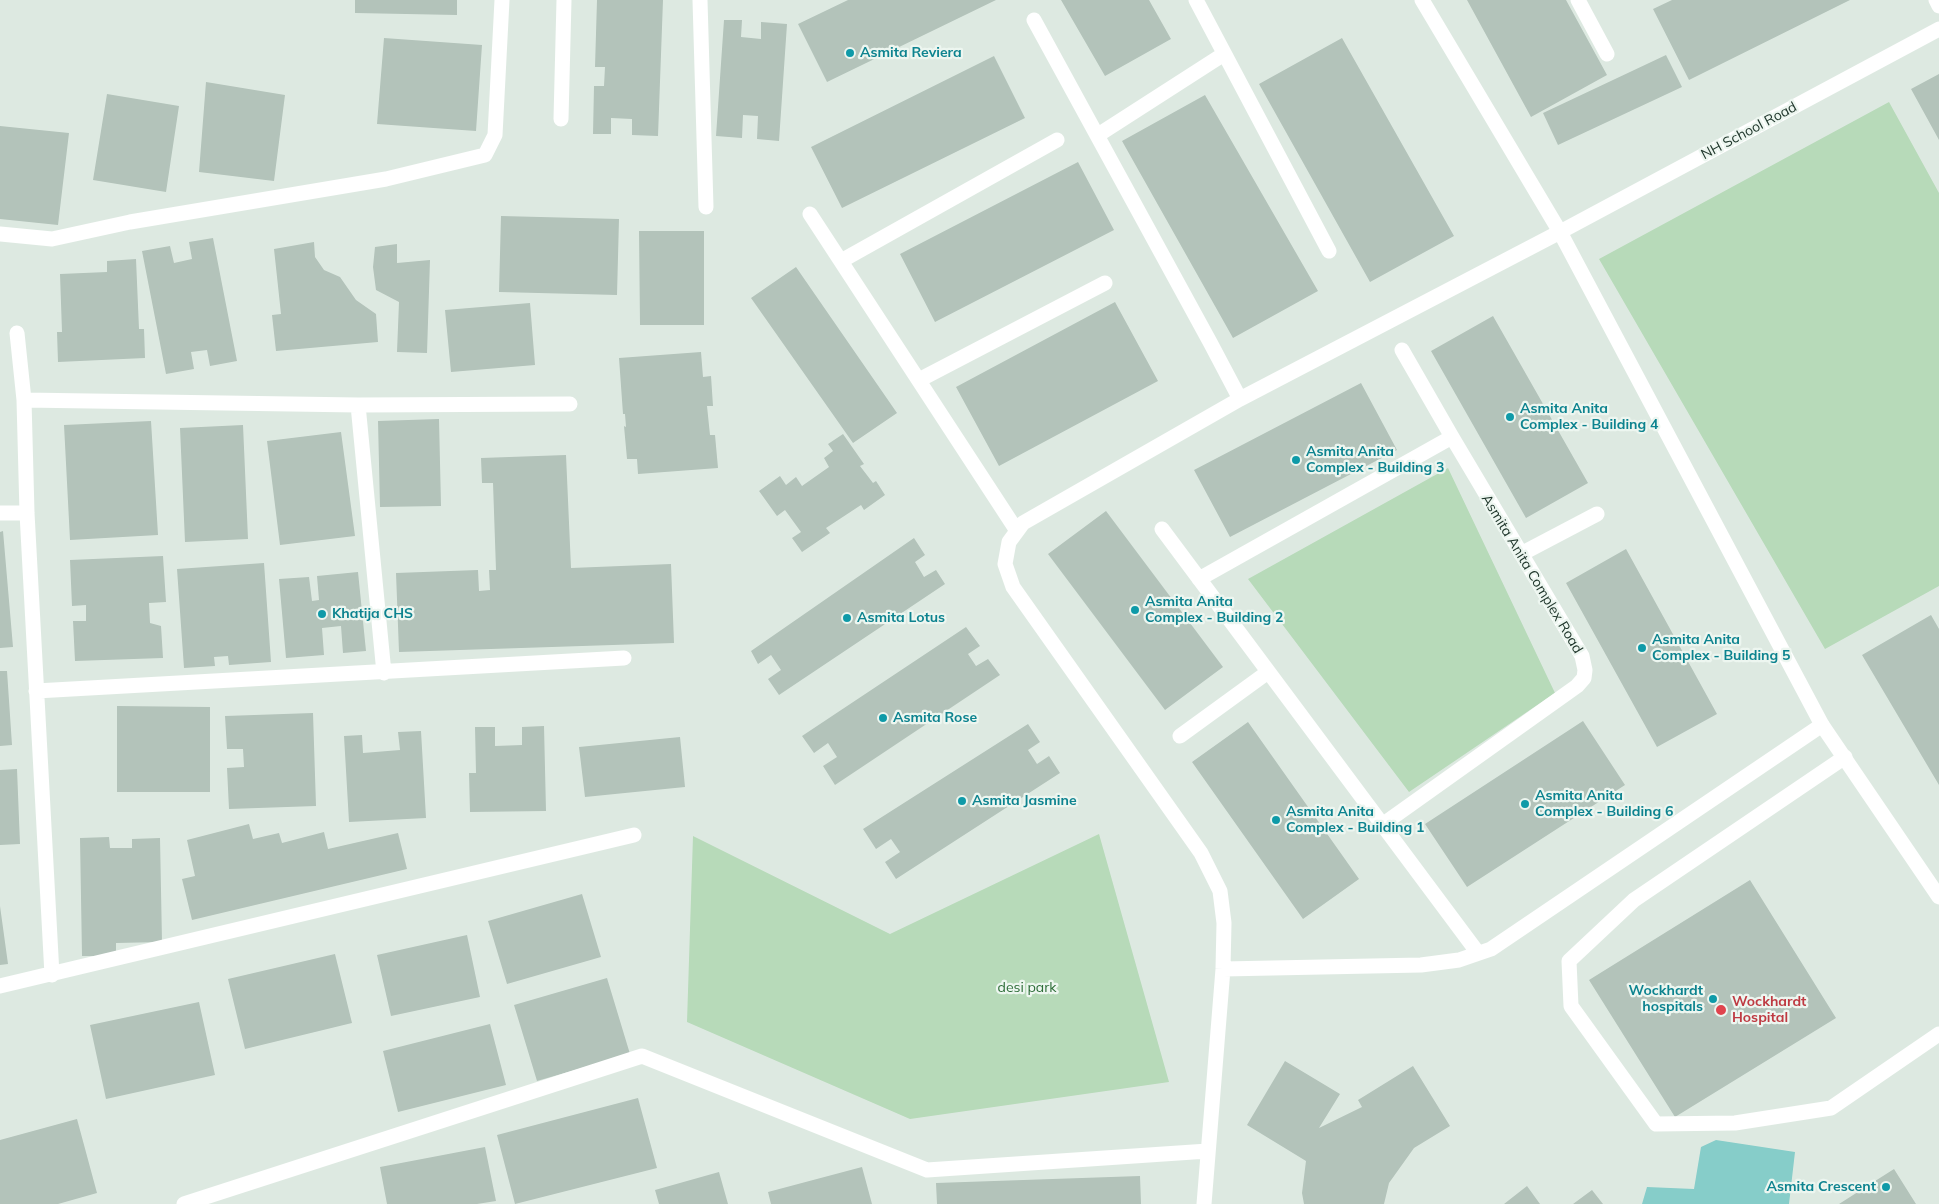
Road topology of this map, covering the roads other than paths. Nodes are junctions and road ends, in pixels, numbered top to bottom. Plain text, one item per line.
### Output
1 (502, 0) edge
2 (564, 0) edge
3 (700, 0) edge
4 (1196, 0) edge
5 (1422, 0) edge
6 (1578, 0) edge
7 (1936, 0) edge
8 (1939, 6) edge
9 (1034, 20) dead end
10 (1939, 29) edge
11 (1224, 54) junction
12 (1607, 54) dead end
13 (562, 119) dead end
14 (1098, 136) junction
15 (1057, 140) dead end
16 (706, 207) dead end
17 (810, 214) dead end
18 (1560, 232) junction
19 (0, 234) edge
20 (1329, 251) dead end
21 (841, 261) junction
22 (1105, 283) dead end
23 (17, 333) dead end
24 (1402, 350) dead end
25 (919, 380) junction
26 (1240, 399) junction
27 (24, 400) junction
28 (570, 404) dead end
29 (358, 405) junction
30 (1452, 437) junction
31 (0, 513) edge
32 (27, 513) junction
33 (1597, 514) dead end
34 (1162, 529) dead end
35 (1017, 531) junction
36 (1521, 554) junction
37 (1199, 579) junction
38 (624, 658) dead end
39 (1268, 672) junction
40 (384, 673) junction
41 (36, 691) junction
42 (1822, 725) junction
43 (1180, 736) dead end
44 (1845, 757) junction
45 (1382, 825) junction
46 (634, 835) dead end
47 (1939, 897) edge
48 (1478, 953) junction
49 (1223, 969) junction
50 (52, 975) junction
51 (0, 986) edge
52 (1939, 1034) edge
53 (1208, 1151) junction
54 (190, 1203) edge
55 (1204, 1204) edge

1 - 19 street
2 - 13 street
3 - 16 street
4 - 11 street
5 - 18 street
6 - 12 street
7 - 8 street
9 - 14 street
10 - 18 street, NH School Road
11 - 14 street
11 - 20 street
14 - 26 street
15 - 21 street
17 - 21 street
18 - 26 street, NH School Road
18 - 42 street
21 - 25 street
22 - 25 street
23 - 27 street
24 - 30 street, Asmita Anita Complex Road
25 - 35 street
26 - 35 street, NH School Road
27 - 29 street
27 - 32 street
28 - 29 street
29 - 40 street
30 - 36 street, Asmita Anita Complex Road
30 - 37 street
31 - 32 street
32 - 41 street
33 - 36 street
34 - 37 street
35 - 49 street
36 - 45 street, Asmita Anita Complex Road
37 - 39 street
38 - 40 street
39 - 43 street
39 - 45 street
40 - 41 street
41 - 50 street
42 - 44 street
42 - 48 street
44 - 47 street
44 - 52 street
45 - 48 street
46 - 50 street
48 - 49 street
49 - 53 street
50 - 51 street
53 - 54 street
53 - 55 street

